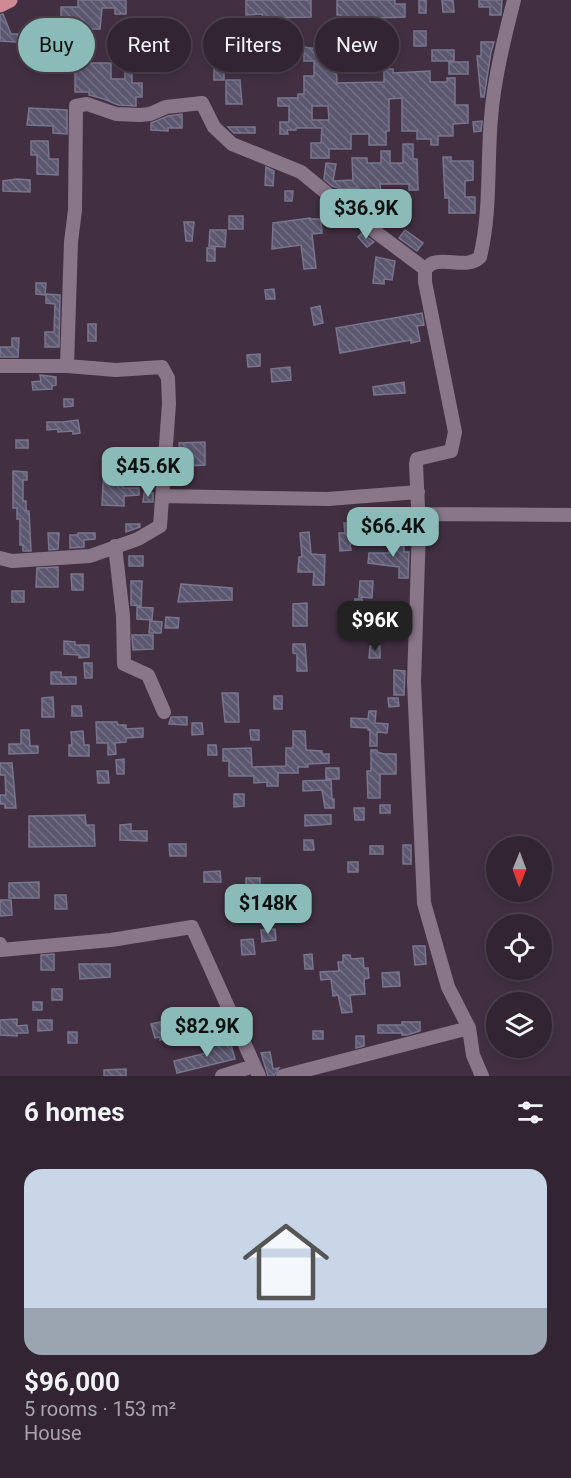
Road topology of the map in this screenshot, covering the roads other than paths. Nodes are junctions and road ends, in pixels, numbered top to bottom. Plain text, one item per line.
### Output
1 (10, 0) edge
2 (514, 0) edge
3 (0, 5) edge
4 (425, 269) junction
5 (0, 366) edge
6 (67, 366) junction
7 (418, 492) junction
8 (162, 496) junction
9 (418, 514) junction
10 (571, 514) edge
11 (115, 546) junction
12 (0, 558) edge
13 (164, 712) dead end
14 (0, 944) edge
15 (469, 1028) junction
16 (256, 1071) edge
17 (222, 1076) edge
18 (283, 1076) edge
19 (482, 1076) edge

1 - 3 main road
2 - 4 street
4 - 6 street
4 - 7 street
5 - 6 street
6 - 8 street
7 - 8 street
7 - 9 street
8 - 11 street
9 - 10 street
9 - 15 street
11 - 12 street
11 - 13 street
14 - 16 street
15 - 18 street
15 - 19 street
16 - 17 street

